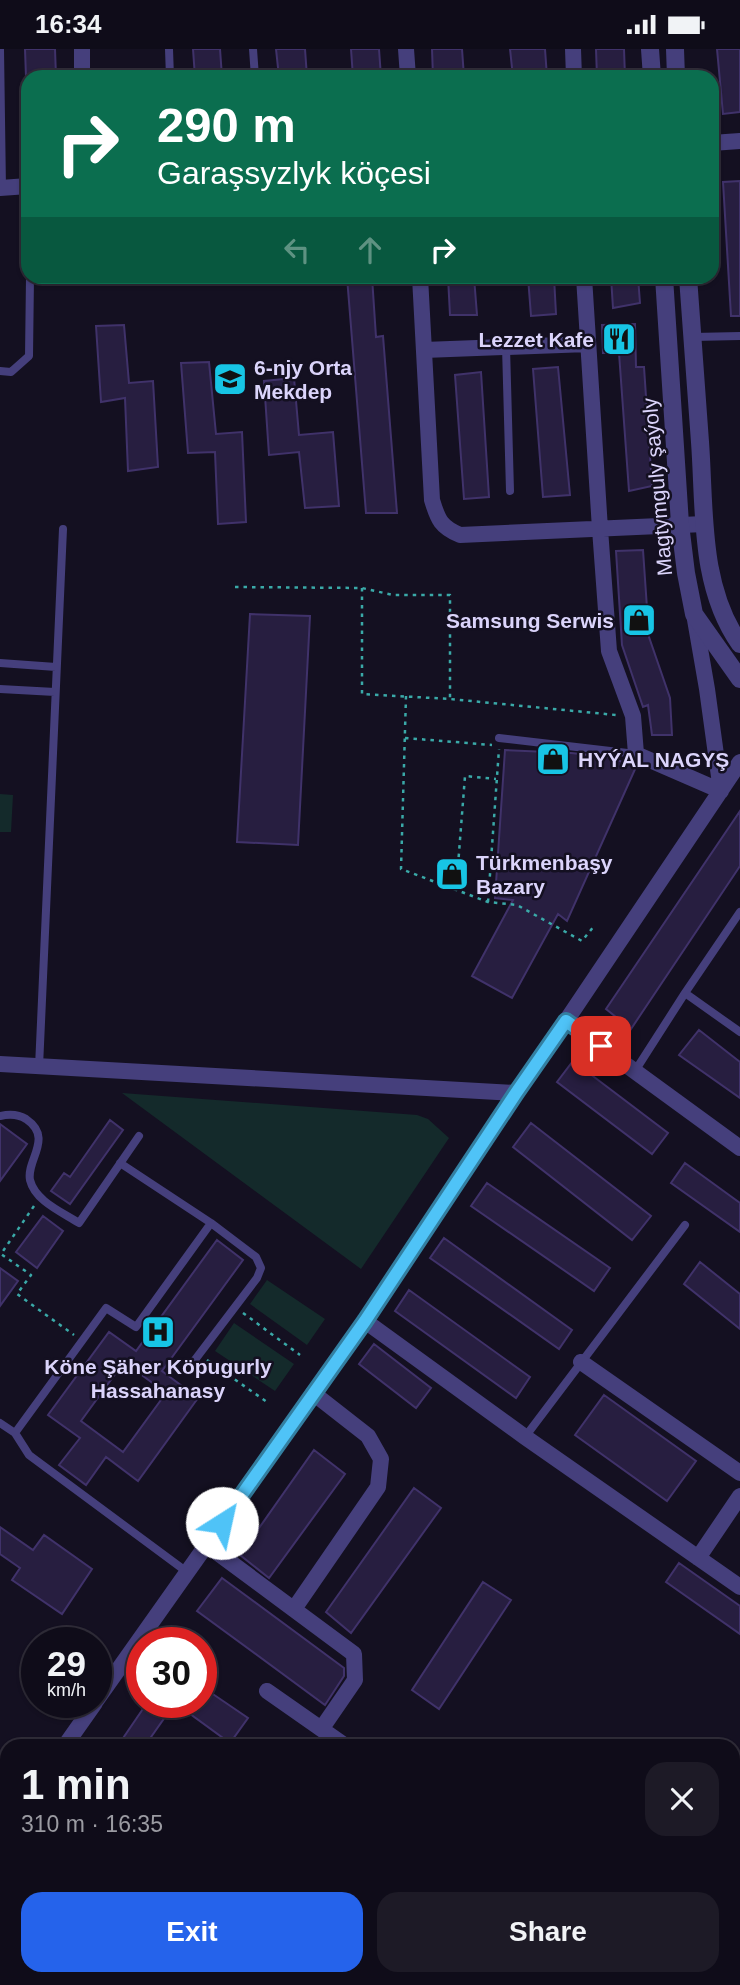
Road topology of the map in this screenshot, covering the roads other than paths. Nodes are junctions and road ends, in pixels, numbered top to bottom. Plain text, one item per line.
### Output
1 (0, 49) edge
2 (82, 49) edge
3 (169, 49) edge
4 (253, 49) edge
5 (406, 49) edge
6 (573, 49) edge
7 (650, 49) edge
8 (675, 49) edge
9 (82, 70) edge
10 (170, 70) edge
11 (254, 70) edge
12 (408, 70) edge
13 (574, 70) edge
14 (652, 70) edge
15 (676, 70) edge
16 (740, 141) edge
17 (719, 142) edge
18 (21, 187) edge
19 (1, 188) edge
20 (30, 284) edge
21 (420, 284) edge
22 (584, 284) edge
23 (664, 284) edge
24 (689, 284) edge
25 (740, 336) edge
26 (693, 337) junction
27 (588, 344) junction
28 (506, 347) junction
29 (424, 350) junction
30 (0, 371) edge
31 (510, 491) dead end
32 (680, 524) junction
33 (704, 524) junction
34 (63, 529) dead end
35 (600, 529) junction
36 (694, 614) junction
37 (740, 643) edge
38 (0, 663) edge
39 (56, 667) junction
40 (740, 679) edge
41 (0, 689) edge
42 (55, 692) junction
43 (499, 739) dead end
44 (636, 754) junction
45 (737, 773) edge
46 (720, 791) junction
47 (740, 912) edge
48 (685, 993) junction
49 (566, 1021) junction
50 (740, 1032) edge
51 (0, 1064) edge
52 (39, 1067) junction
53 (635, 1071) junction
54 (516, 1093) junction
55 (0, 1116) edge
56 (139, 1136) dead end
57 (740, 1148) edge
58 (120, 1163) junction
59 (211, 1223) junction
60 (685, 1225) dead end
61 (365, 1321) junction
62 (581, 1362) junction
63 (191, 1365) dead end
64 (313, 1394) junction
65 (0, 1423) edge
66 (15, 1433) junction
67 (525, 1437) junction
68 (740, 1473) edge
69 (740, 1496) edge
70 (207, 1545) junction
71 (698, 1558) junction
72 (187, 1572) junction
73 (740, 1587) edge
74 (294, 1609) junction
75 (112, 1679) edge
76 (267, 1691) dead end
77 (85, 1718) edge
78 (322, 1728) junction
79 (70, 1739) edge
80 (336, 1739) edge

1 - 19 lane
2 - 9 street
3 - 10 lane
4 - 11 lane
5 - 12 street
6 - 13 street
7 - 14 street
8 - 15 street
16 - 17 street
18 - 19 street
20 - 30 lane
21 - 29 street
22 - 27 street
23 - 32 street, Magtymguly şaýoly
24 - 26 street, Magtymguly şaýoly
25 - 26 lane
26 - 33 street, Magtymguly şaýoly
27 - 28 street
27 - 35 street
28 - 29 street
28 - 31 lane
29 - 35 street
32 - 33 street
32 - 35 street
32 - 36 street, Magtymguly şaýoly
33 - 37 street, Magtymguly şaýoly
34 - 39 lane
35 - 44 street
36 - 40 street, Magtymguly şaýoly
36 - 46 street
38 - 39 lane
39 - 42 lane
41 - 42 lane
42 - 52 lane
43 - 44 lane
44 - 46 street
45 - 46 street
46 - 49 street
47 - 48 lane
48 - 50 lane
48 - 53 lane
49 - 53 street
49 - 54 street
51 - 52 street
52 - 54 street
53 - 57 street
54 - 61 street
55 - 58 lane
56 - 58 lane
58 - 59 lane
59 - 63 lane
59 - 66 lane
60 - 62 lane
61 - 64 street
61 - 67 street
62 - 67 lane
62 - 68 street
64 - 70 street
64 - 74 street
65 - 66 lane
66 - 72 lane
67 - 71 street
69 - 71 street
70 - 72 street
70 - 74 street
71 - 73 street
72 - 75 street
74 - 78 street
76 - 78 street
77 - 79 street
78 - 80 street

